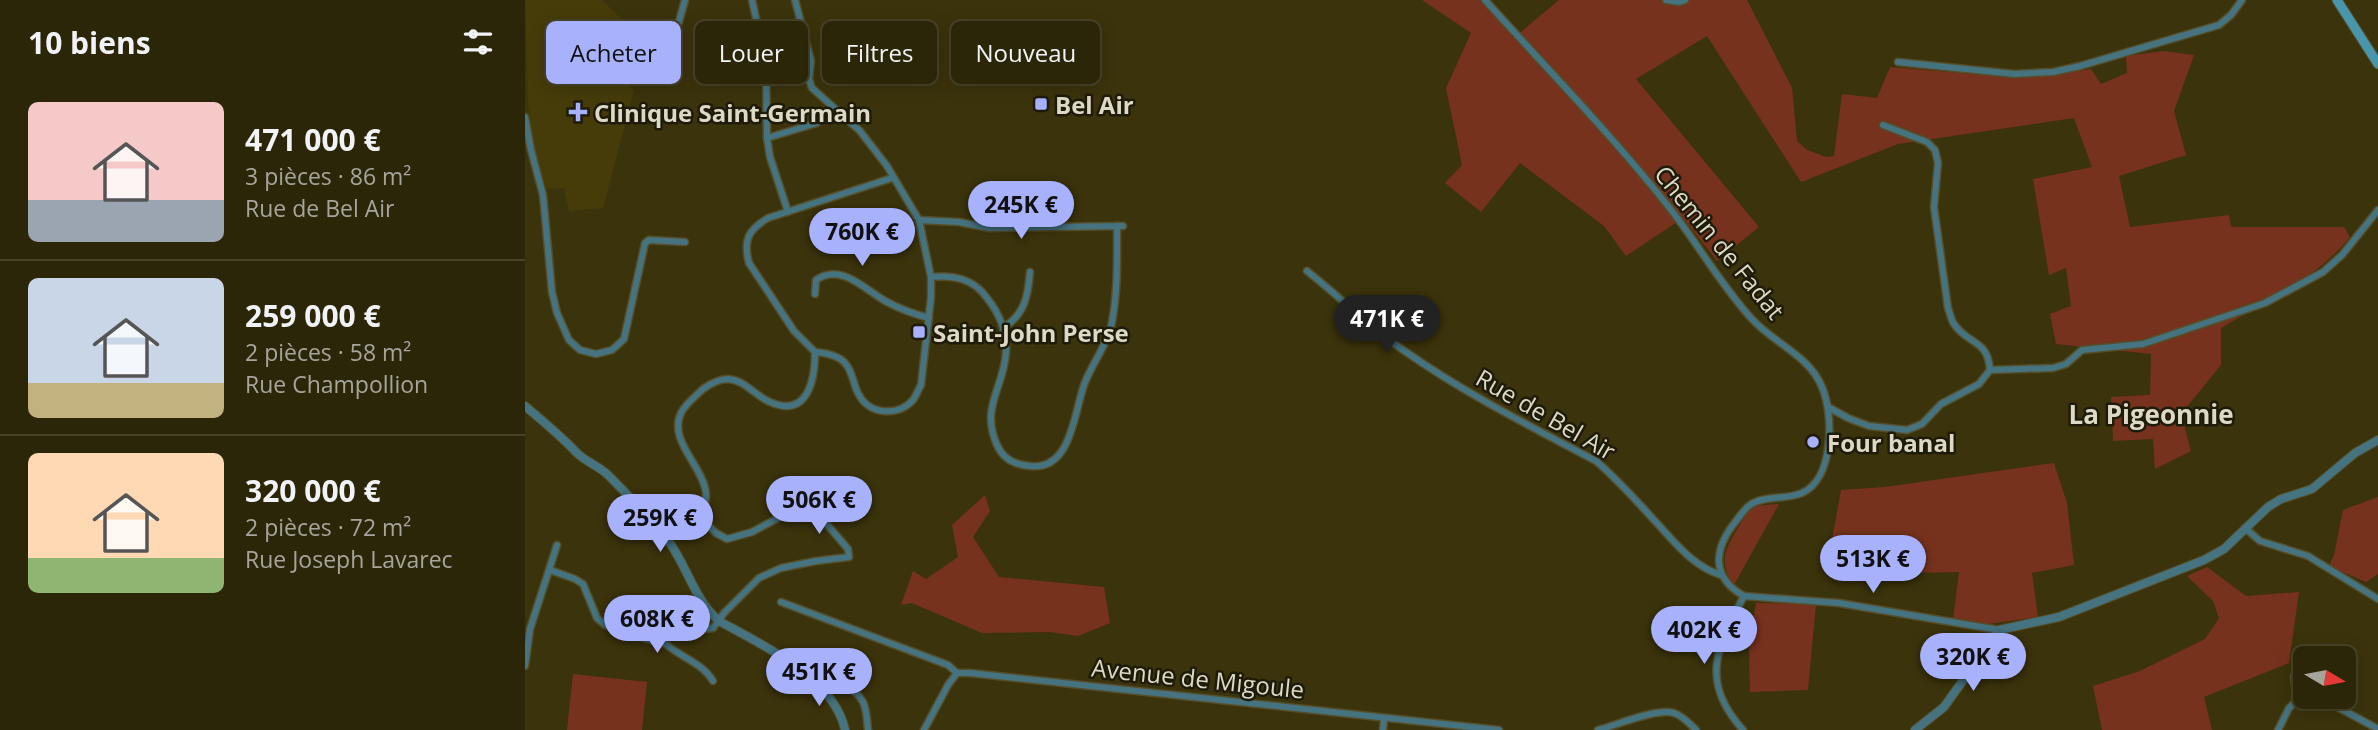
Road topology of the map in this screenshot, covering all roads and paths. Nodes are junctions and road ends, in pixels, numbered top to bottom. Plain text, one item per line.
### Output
1 (685, 0) edge
2 (752, 0) edge
3 (795, 0) edge
4 (1666, 0) edge
5 (1685, 0) edge
6 (2242, 0) edge
7 (2337, 0) edge
8 (1490, 2) edge
9 (679, 21) edge
10 (1898, 62) dead end
11 (2378, 64) edge
12 (525, 117) edge
13 (817, 123) dead end
14 (1883, 125) dead end
15 (767, 138) junction
16 (892, 178) junction
17 (2378, 211) edge
18 (788, 212) junction
19 (919, 220) junction
20 (685, 242) dead end
21 (1307, 271) dead end
22 (1031, 272) dead end
23 (930, 277) junction
24 (815, 293) dead end
25 (929, 318) junction
26 (1003, 328) junction
27 (815, 352) junction
28 (1990, 370) junction
29 (525, 406) edge
30 (1828, 407) junction
31 (2378, 440) edge
32 (697, 514) junction
33 (2245, 528) junction
34 (666, 538) junction
35 (557, 545) dead end
36 (550, 570) junction
37 (1721, 575) junction
38 (1744, 596) junction
39 (2378, 598) edge
40 (781, 602) dead end
41 (719, 621) junction
42 (1999, 630) junction
43 (680, 633) junction
44 (634, 634) junction
45 (657, 634) junction
46 (662, 641) junction
47 (525, 666) edge
48 (957, 673) junction
49 (809, 677) junction
50 (713, 681) dead end
51 (2293, 706) edge
52 (2341, 709) edge
53 (1384, 718) junction
54 (1421, 722) junction
55 (2378, 729) edge
56 (845, 730) edge
57 (868, 730) edge
58 (924, 730) edge
59 (1383, 730) edge
60 (1420, 730) edge
61 (1499, 730) edge
62 (1598, 730) edge
63 (1696, 730) edge
64 (1744, 730) edge
65 (1915, 730) edge
66 (2278, 730) edge

1 - 9 street
2 - 15 street
3 - 16 street
4 - 5 street
6 - 10 street
7 - 11 main road
8 - 30 street, Chemin de Fadat
12 - 20 street
13 - 15 street
14 - 28 street
15 - 18 street
16 - 18 street
16 - 19 street
17 - 28 street
18 - 27 street
19 - 23 street
19 - 26 street
21 - 37 street, Rue de Bel Air
22 - 26 street
23 - 25 street
23 - 26 street
24 - 25 street
25 - 27 street
27 - 32 street
28 - 30 street
29 - 34 street
30 - 37 street, Chemin de Fadat
31 - 33 street
32 - 34 street
32 - 41 street
33 - 39 street
33 - 42 street
34 - 41 street
35 - 36 street
36 - 44 street
36 - 47 street
37 - 38 street
38 - 42 street
38 - 64 street
40 - 48 street
41 - 43 street
41 - 49 street
42 - 65 street
43 - 45 street
43 - 46 street
44 - 45 street
44 - 46 street
45 - 46 street
46 - 50 street
48 - 53 street, Avenue de Migoule
48 - 58 street
49 - 56 street
49 - 57 street
51 - 66 street
52 - 55 street
53 - 54 street, Avenue de Migoule
53 - 59 street
54 - 60 street
54 - 61 street, Avenue de Migoule
62 - 63 street

